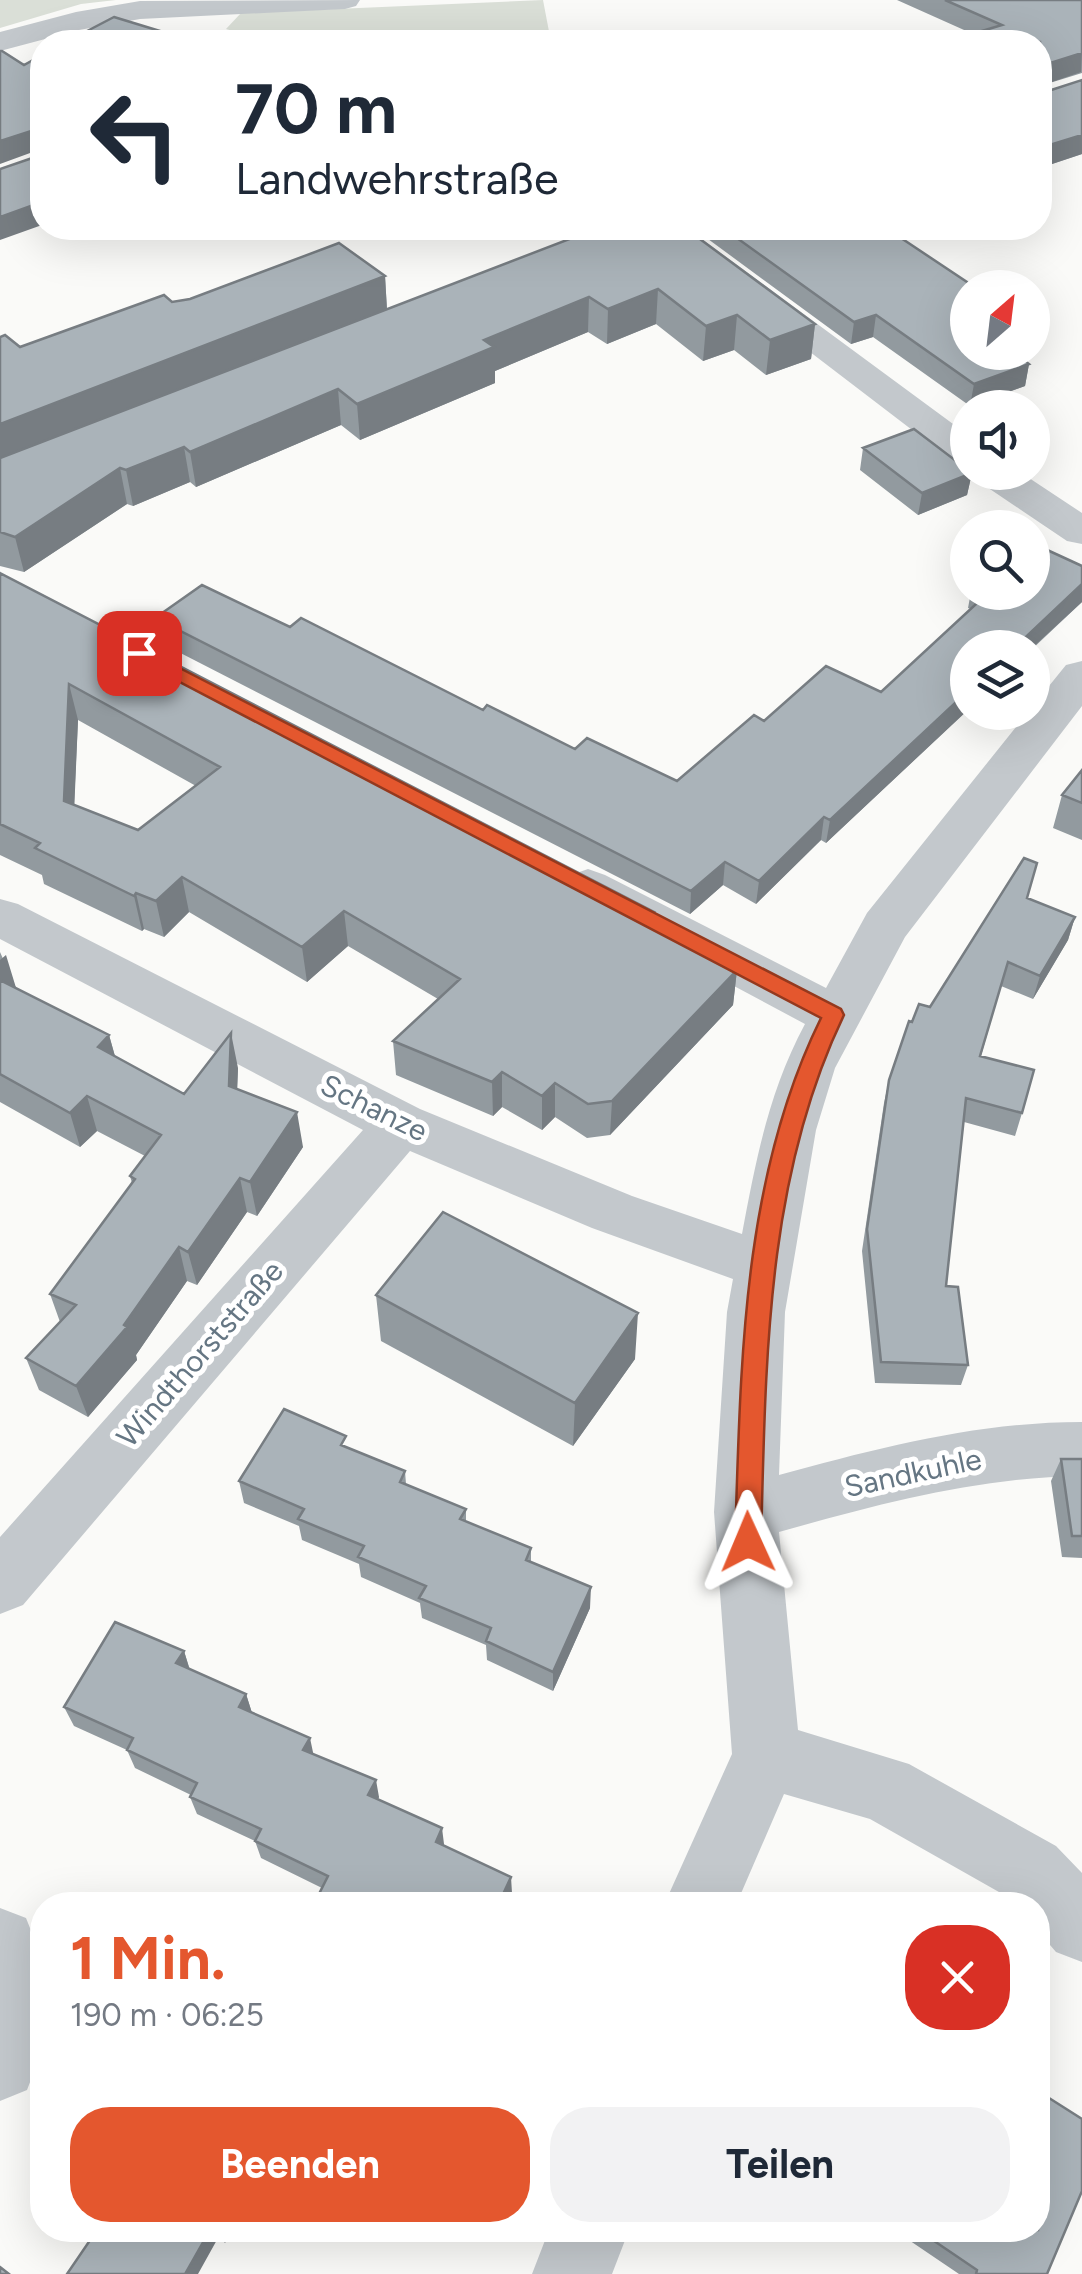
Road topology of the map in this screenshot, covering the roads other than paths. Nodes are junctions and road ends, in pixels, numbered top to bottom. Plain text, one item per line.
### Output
1 (346, 0) edge
2 (165, 9) junction
3 (48, 30) edge
4 (186, 30) edge
5 (30, 35) edge
6 (3, 42) edge
7 (30, 58) edge
8 (681, 240) edge
9 (950, 441) edge
10 (1019, 490) edge
11 (1082, 532) edge
12 (1082, 675) edge
13 (550, 867) edge
14 (0, 917) edge
15 (833, 1015) junction
16 (401, 1124) junction
17 (763, 1265) junction
18 (1082, 1448) edge
19 (746, 1512) junction
20 (0, 1584) edge
21 (766, 1755) junction
22 (706, 1892) edge
23 (1082, 1926) edge
24 (0, 1944) edge
25 (0, 2063) edge
26 (584, 2242) edge
27 (572, 2274) edge

1 - 2 street
2 - 3 street
2 - 4 street
5 - 6 street
6 - 7 street
8 - 9 street
10 - 11 street
12 - 15 street
13 - 15 street
14 - 16 street, Schanze
15 - 17 street
16 - 17 street, Schanze
16 - 20 street, Windthorststraße
17 - 19 street
18 - 19 street, Sandkuhle
19 - 21 street
21 - 22 street
21 - 23 street
24 - 25 street
26 - 27 street

